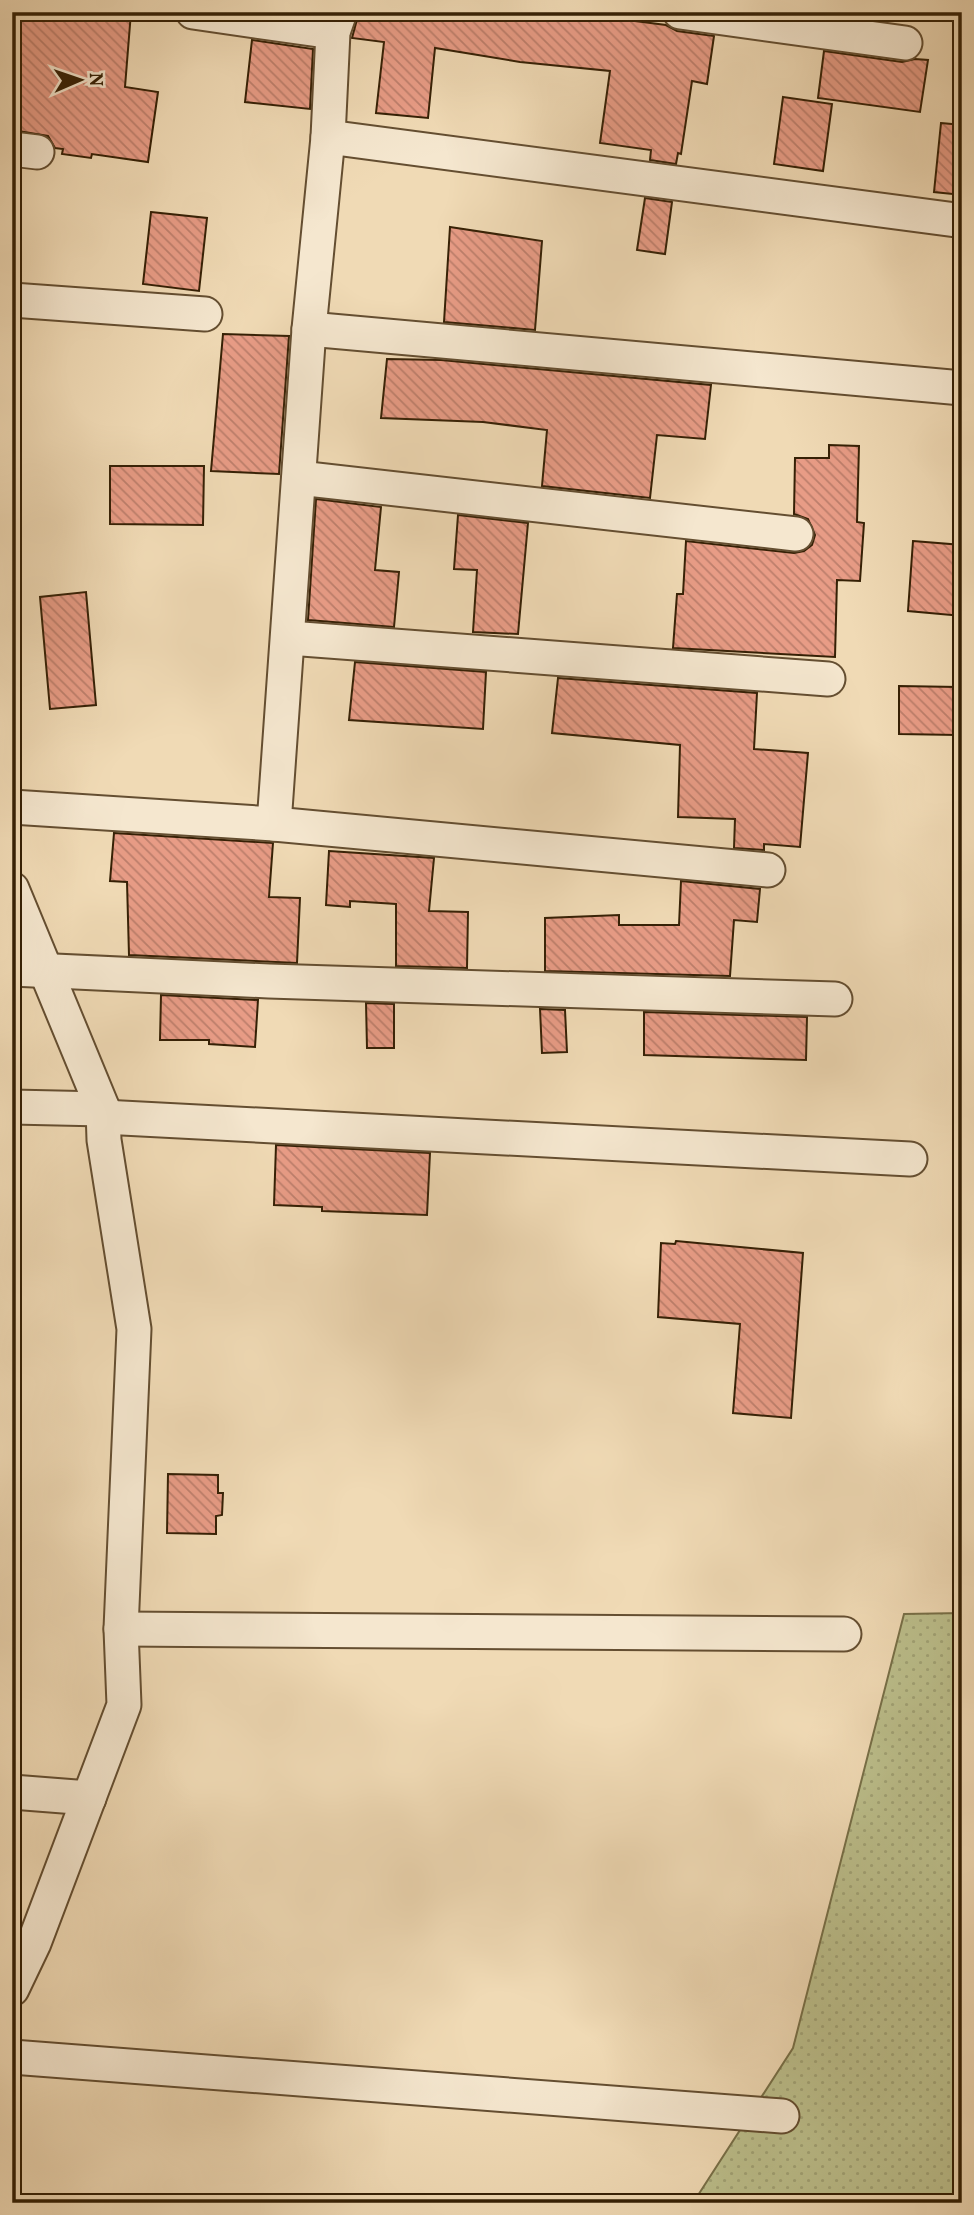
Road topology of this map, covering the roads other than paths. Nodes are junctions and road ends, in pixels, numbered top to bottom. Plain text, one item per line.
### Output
1 (194, 12) edge
2 (680, 12) edge
3 (337, 22) edge
4 (905, 43) dead end
5 (328, 137) junction
6 (956, 220) dead end
7 (12, 300) edge
8 (205, 314) dead end
9 (309, 329) junction
10 (962, 388) edge
11 (299, 478) junction
12 (796, 534) dead end
13 (289, 638) junction
14 (828, 679) dead end
15 (12, 807) edge
16 (274, 824) junction
17 (768, 870) dead end
18 (12, 889) edge
19 (12, 969) edge
20 (46, 971) junction
21 (835, 999) dead end
22 (12, 1107) edge
23 (103, 1113) junction
24 (910, 1159) dead end
25 (121, 1629) junction
26 (844, 1634) dead end
27 (12, 1791) edge
28 (89, 1798) junction
29 (12, 1989) edge
30 (12, 2057) edge
31 (782, 2116) dead end

1 - 3 street
2 - 4 street
3 - 5 street
5 - 6 street
5 - 9 street
7 - 8 street
9 - 10 street
9 - 11 street
11 - 12 street
11 - 13 street
13 - 14 street
13 - 16 street
15 - 16 street
16 - 17 street
18 - 20 street
19 - 20 street
20 - 21 street
20 - 23 street
22 - 23 street
23 - 24 street
23 - 25 street
25 - 26 street
25 - 28 street
27 - 28 street
28 - 29 street
30 - 31 street

